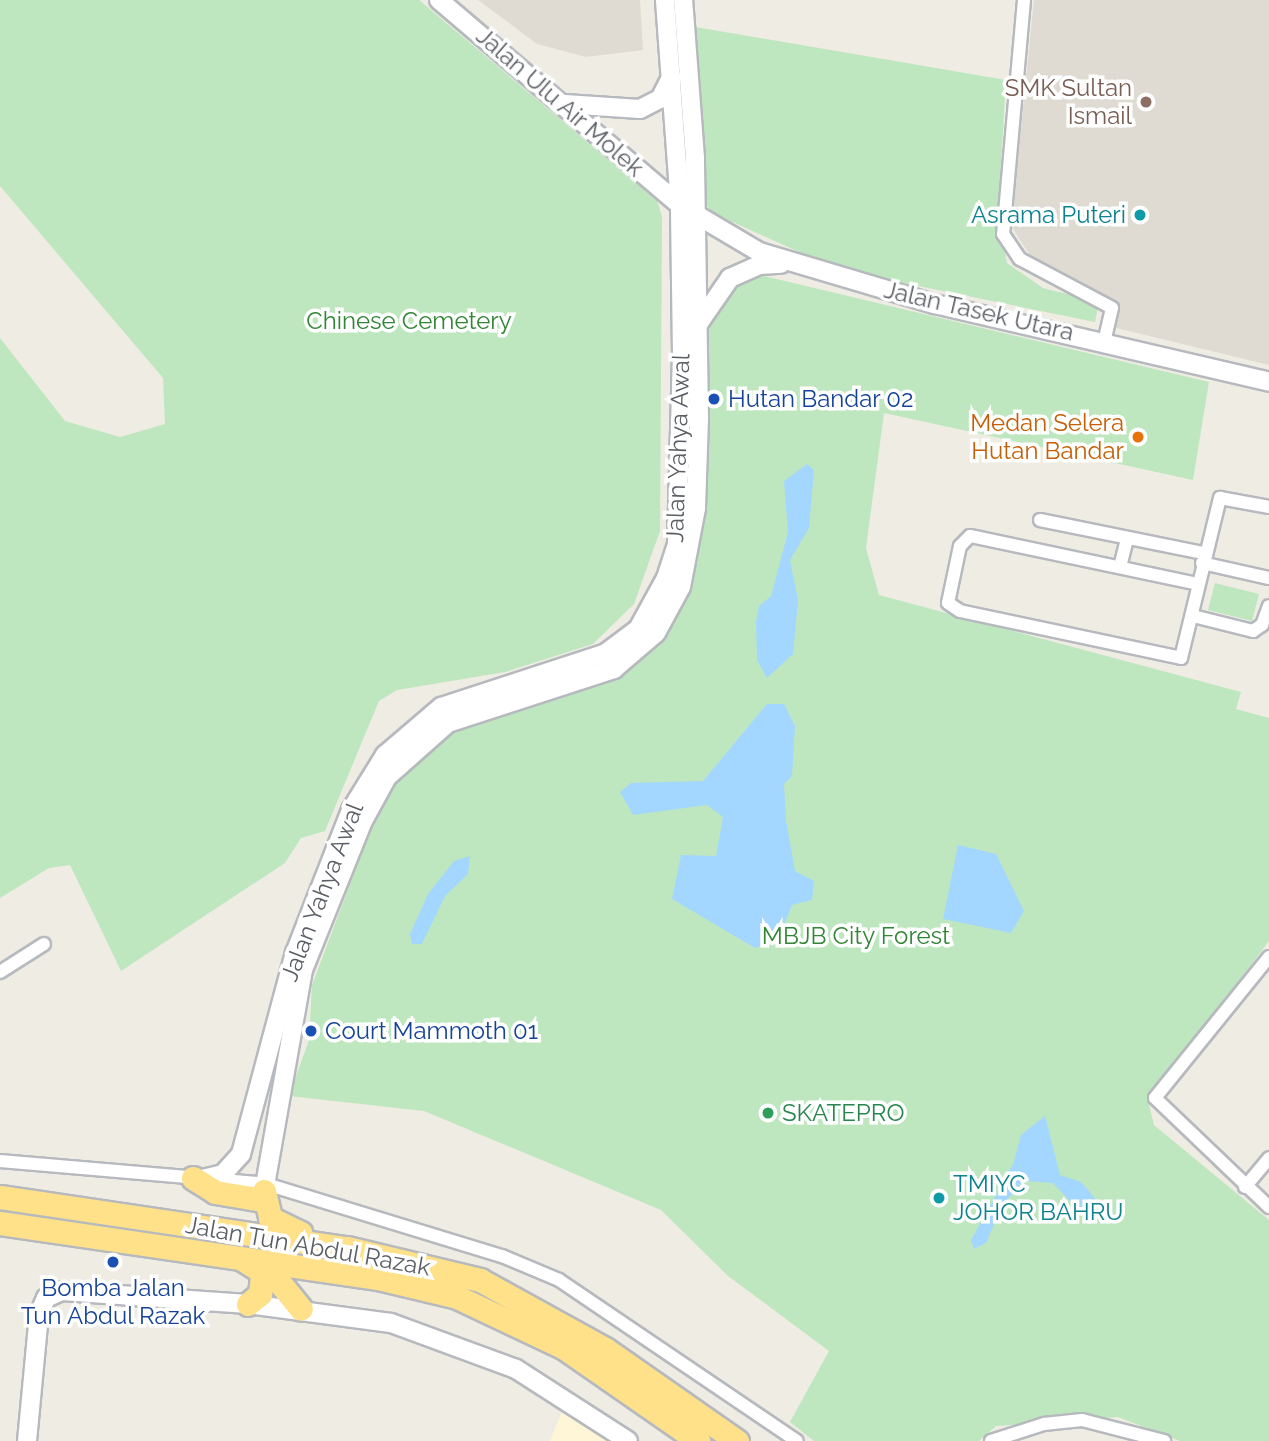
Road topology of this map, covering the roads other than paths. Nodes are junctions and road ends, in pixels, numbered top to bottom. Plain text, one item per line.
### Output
1 (439, 0) edge
2 (665, 0) edge
3 (683, 0) edge
4 (1024, 0) edge
5 (671, 76) junction
6 (565, 104) junction
7 (680, 205) junction
8 (696, 218) junction
9 (792, 264) junction
10 (699, 324) junction
11 (1105, 339) junction
12 (1269, 382) edge
13 (1269, 507) edge
14 (1040, 520) dead end
15 (1127, 538) junction
16 (1203, 558) junction
17 (1120, 567) junction
18 (1269, 578) edge
19 (1198, 584) junction
20 (1269, 606) edge
21 (1192, 616) junction
22 (44, 944) dead end
23 (1269, 957) edge
24 (0, 972) edge
25 (1269, 1158) edge
26 (0, 1161) edge
27 (198, 1179) junction
28 (1245, 1187) junction
29 (270, 1192) junction
30 (0, 1197) edge
31 (1269, 1207) edge
32 (0, 1223) edge
33 (347, 1248) junction
34 (240, 1257) junction
35 (262, 1275) junction
36 (248, 1304) junction
37 (301, 1309) junction
38 (27, 1441) edge
39 (628, 1441) edge
40 (698, 1441) edge
41 (737, 1441) edge
42 (797, 1441) edge
43 (991, 1441) edge
44 (1164, 1441) edge

1 - 6 main road, Jalan Ulu Air Molek
2 - 5 main road, Jalan Yahya Awal
3 - 8 main road, Jalan Yahya Awal
4 - 11 street
5 - 6 main road
5 - 7 main road, Jalan Yahya Awal
6 - 7 main road, Jalan Ulu Air Molek
7 - 8 main road, Jalan Ulu Air Molek
7 - 27 main road, Jalan Yahya Awal
8 - 9 main road, Jalan Tasek Utara
8 - 10 main road, Jalan Yahya Awal
9 - 10 main road
9 - 11 main road, Jalan Tasek Utara
10 - 29 main road, Jalan Yahya Awal
11 - 12 main road, Jalan Tasek Utara
13 - 16 street
14 - 15 street
15 - 16 street
15 - 17 street
16 - 18 street
16 - 19 street
17 - 19 street
17 - 21 street
19 - 21 street
20 - 21 street
22 - 24 street
23 - 28 street
25 - 28 street
26 - 27 street
27 - 29 highway
28 - 31 street
29 - 33 highway
29 - 42 street
30 - 33 highway, Jalan Tun Abdul Razak
32 - 34 highway, Jalan Tun Abdul Razak
33 - 41 highway, Jalan Tun Abdul Razak
34 - 35 highway
34 - 40 highway, Jalan Tun Abdul Razak
35 - 36 highway
35 - 37 highway
36 - 37 main road
36 - 38 main road
37 - 39 main road
43 - 44 street

